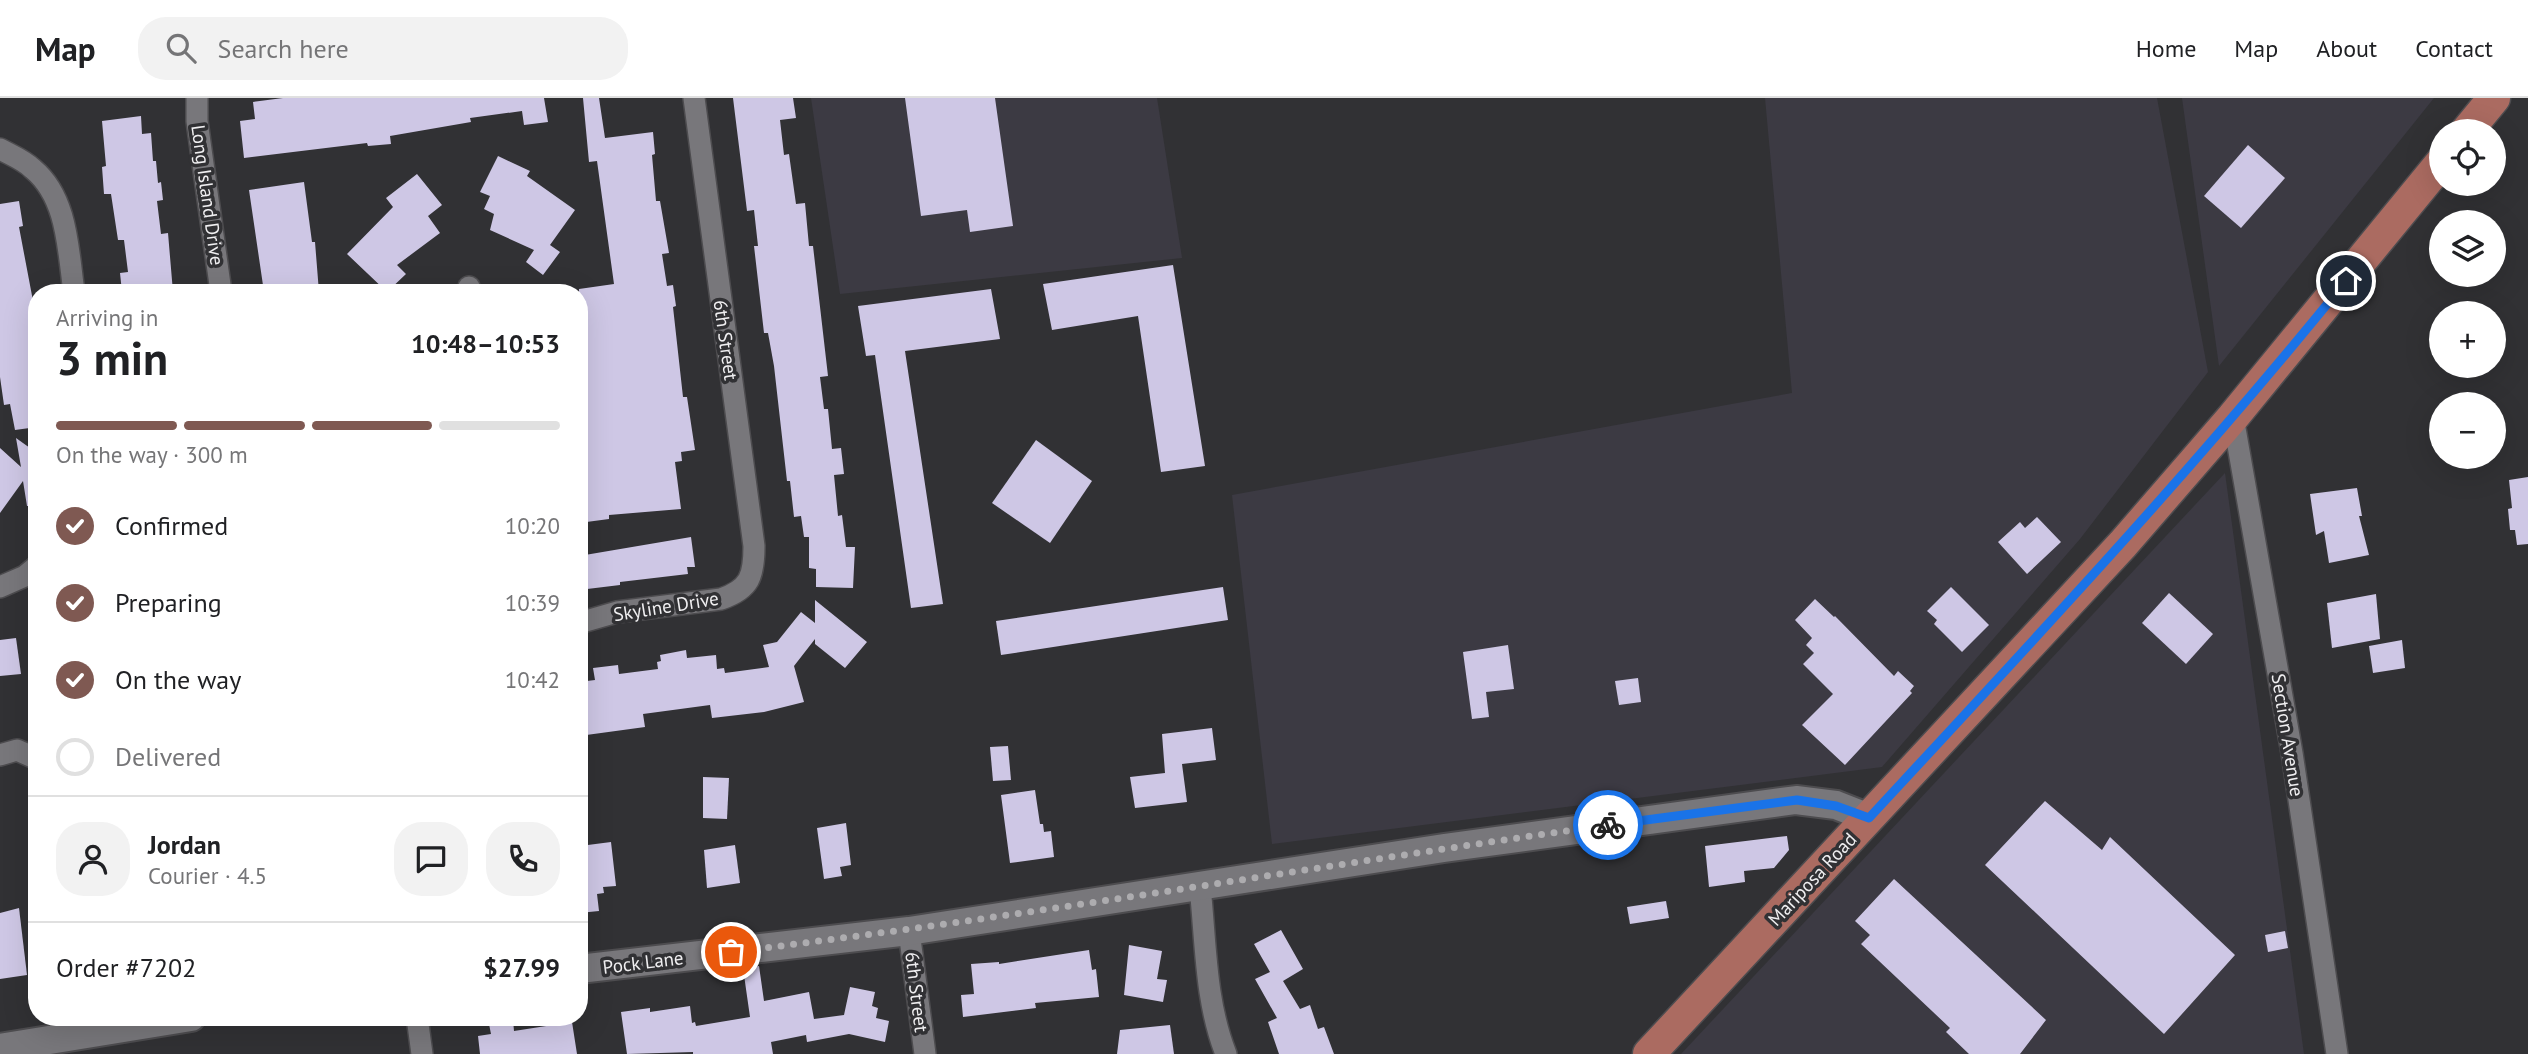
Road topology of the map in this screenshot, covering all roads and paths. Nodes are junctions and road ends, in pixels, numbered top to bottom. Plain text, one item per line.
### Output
1 (197, 98) edge
2 (694, 98) edge
3 (2494, 98) edge
4 (2477, 119) edge
5 (0, 149) edge
6 (2429, 178) edge
7 (73, 284) edge
8 (220, 284) edge
9 (2233, 417) junction
10 (28, 574) edge
11 (749, 581) joint
12 (0, 587) edge
13 (588, 620) edge
14 (0, 755) edge
15 (28, 755) edge
16 (1869, 818) junction
17 (1200, 887) junction
18 (909, 931) junction
19 (588, 968) edge
20 (130, 1026) edge
21 (418, 1026) edge
22 (0, 1048) edge
23 (422, 1054) edge
24 (925, 1054) edge
25 (1226, 1054) edge
26 (1649, 1054) edge
27 (2337, 1054) edge

1 - 8 street, Long Island Drive
2 - 11 street, 6th Street
3 - 4 main road
5 - 7 street
6 - 9 main road, Mariposa Road
9 - 16 main road, Mariposa Road
9 - 27 street, Section Avenue
10 - 12 street
11 - 13 street, Skyline Drive
14 - 15 street
16 - 17 street, Pock Lane
16 - 26 main road, Mariposa Road
17 - 18 street, Pock Lane
17 - 25 street
18 - 19 street, Pock Lane
18 - 24 street, 6th Street
20 - 22 street
21 - 23 street

